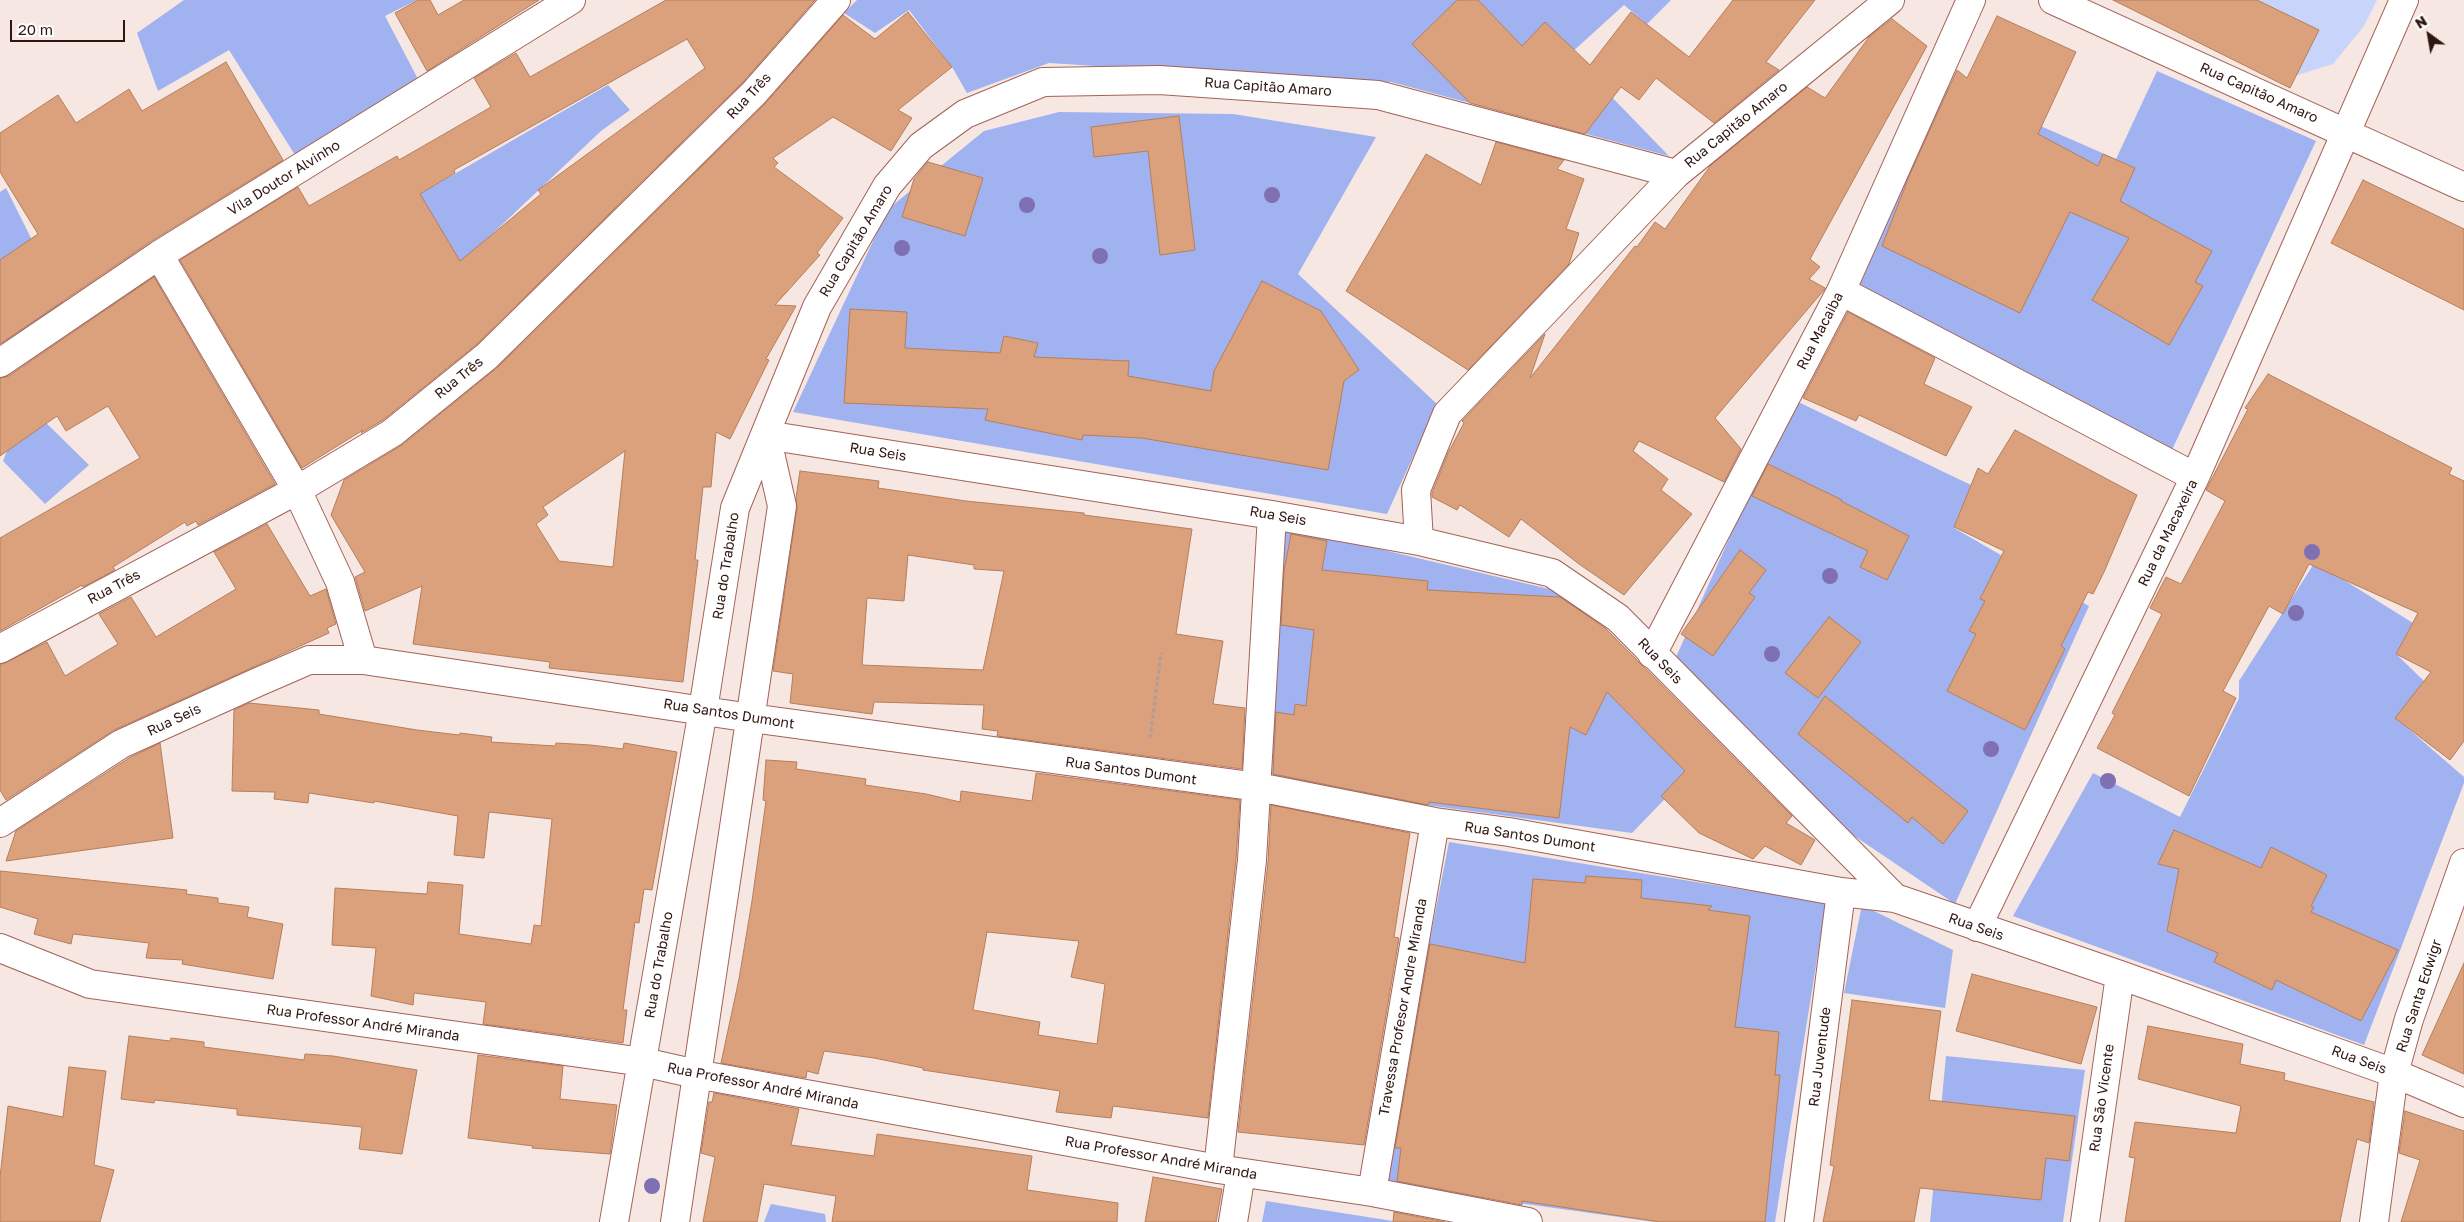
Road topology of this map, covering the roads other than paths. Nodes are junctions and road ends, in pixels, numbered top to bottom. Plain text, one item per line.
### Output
1 (572, 0) edge
2 (836, 0) edge
3 (1890, 0) edge
4 (1971, 0) edge
5 (2053, 0) edge
6 (2404, 0) edge
7 (2346, 132) junction
8 (1676, 174) junction
9 (2464, 187) edge
10 (159, 256) junction
11 (1841, 291) junction
12 (0, 363) edge
13 (766, 434) junction
14 (2195, 477) junction
15 (297, 490) junction
16 (1272, 515) junction
17 (1419, 541) junction
18 (0, 649) edge
19 (1652, 654) junction
20 (363, 660) junction
21 (703, 710) junction
22 (751, 718) junction
23 (1258, 787) junction
24 (1435, 822) junction
25 (0, 823) edge
26 (2464, 863) edge
27 (1841, 892) junction
28 (1895, 898) junction
29 (1977, 927) junction
30 (0, 948) edge
31 (2120, 975) junction
32 (643, 1062) junction
33 (2394, 1073) junction
34 (696, 1074) junction
35 (2464, 1103) edge
36 (1230, 1171) junction
37 (1372, 1192) junction
38 (614, 1222) edge
39 (675, 1222) edge
40 (1233, 1222) edge
41 (1528, 1222) edge
42 (1799, 1222) edge
43 (2085, 1222) edge
44 (2374, 1222) edge

1 - 10 street, Vila Doutor Alvinho
2 - 15 street, Rua Três
3 - 8 street, Rua Capitão Amaro
4 - 11 street, Rua Macaiba
5 - 7 street, Rua Capitão Amaro
6 - 7 street, Rua da Macaxeira
7 - 9 street, Rua Capitão Amaro
7 - 14 street, Rua da Macaxeira
8 - 13 street, Rua Capitão Amaro
8 - 17 street
10 - 12 street, Vila Doutor Alvinho
10 - 15 street
11 - 14 street
11 - 19 street, Rua Macaiba
13 - 16 street, Rua Seis
13 - 21 street, Rua do Trabalho
13 - 22 street
14 - 29 street, Rua da Macaxeira
15 - 18 street, Rua Três
15 - 20 street
16 - 17 street, Rua Seis
16 - 23 street
17 - 19 street, Rua Seis
19 - 28 street, Rua Seis
20 - 21 street, Rua Santos Dumont
20 - 25 street, Rua Seis
21 - 22 street, Rua Santos Dumont
21 - 32 street, Rua do Trabalho
22 - 23 street, Rua Santos Dumont
22 - 34 street
23 - 24 street, Rua Santos Dumont
23 - 36 street
24 - 27 street, Rua Santos Dumont
24 - 37 street, Travessa Profesor Andre Miranda
26 - 33 street, Rua Santa Edwigr
27 - 28 street, Rua Santos Dumont
27 - 42 street, Rua Juventude
28 - 29 street, Rua Seis
29 - 31 street, Rua Seis
30 - 32 street, Rua Professor André Miranda
31 - 33 street, Rua Seis
31 - 43 street, Rua São Vicente
32 - 34 street, Rua Professor André Miranda
32 - 38 street, Rua do Trabalho
33 - 35 street, Rua Seis
33 - 44 street, Rua Santa Edwigr
34 - 36 street, Rua Professor André Miranda
34 - 39 street
36 - 37 street, Rua Professor André Miranda
36 - 40 street
37 - 41 street, Rua Professor André Miranda

